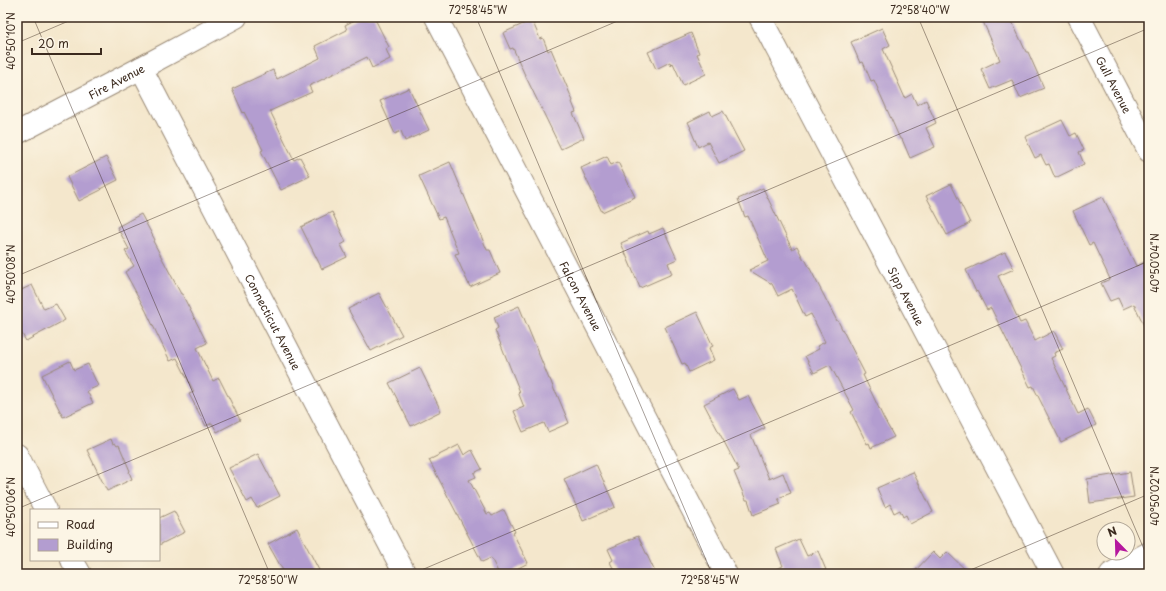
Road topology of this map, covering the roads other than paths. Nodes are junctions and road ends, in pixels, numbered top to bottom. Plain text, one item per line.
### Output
1 (236, 17) edge
2 (436, 17) edge
3 (760, 17) edge
4 (1079, 17) edge
5 (141, 68) junction
6 (17, 133) edge
7 (1149, 151) edge
8 (17, 454) edge
9 (45, 509) edge
10 (1149, 553) edge
11 (73, 561) edge
12 (80, 574) edge
13 (405, 574) edge
14 (726, 574) edge
15 (1053, 574) edge
16 (1111, 574) edge

1 - 5 street, Fire Avenue
2 - 14 street, Falcon Avenue
3 - 15 street, Sipp Avenue
4 - 7 street, Gull Avenue
5 - 6 street, Fire Avenue
5 - 13 street, Connecticut Avenue
8 - 9 street
10 - 16 street
11 - 12 street

